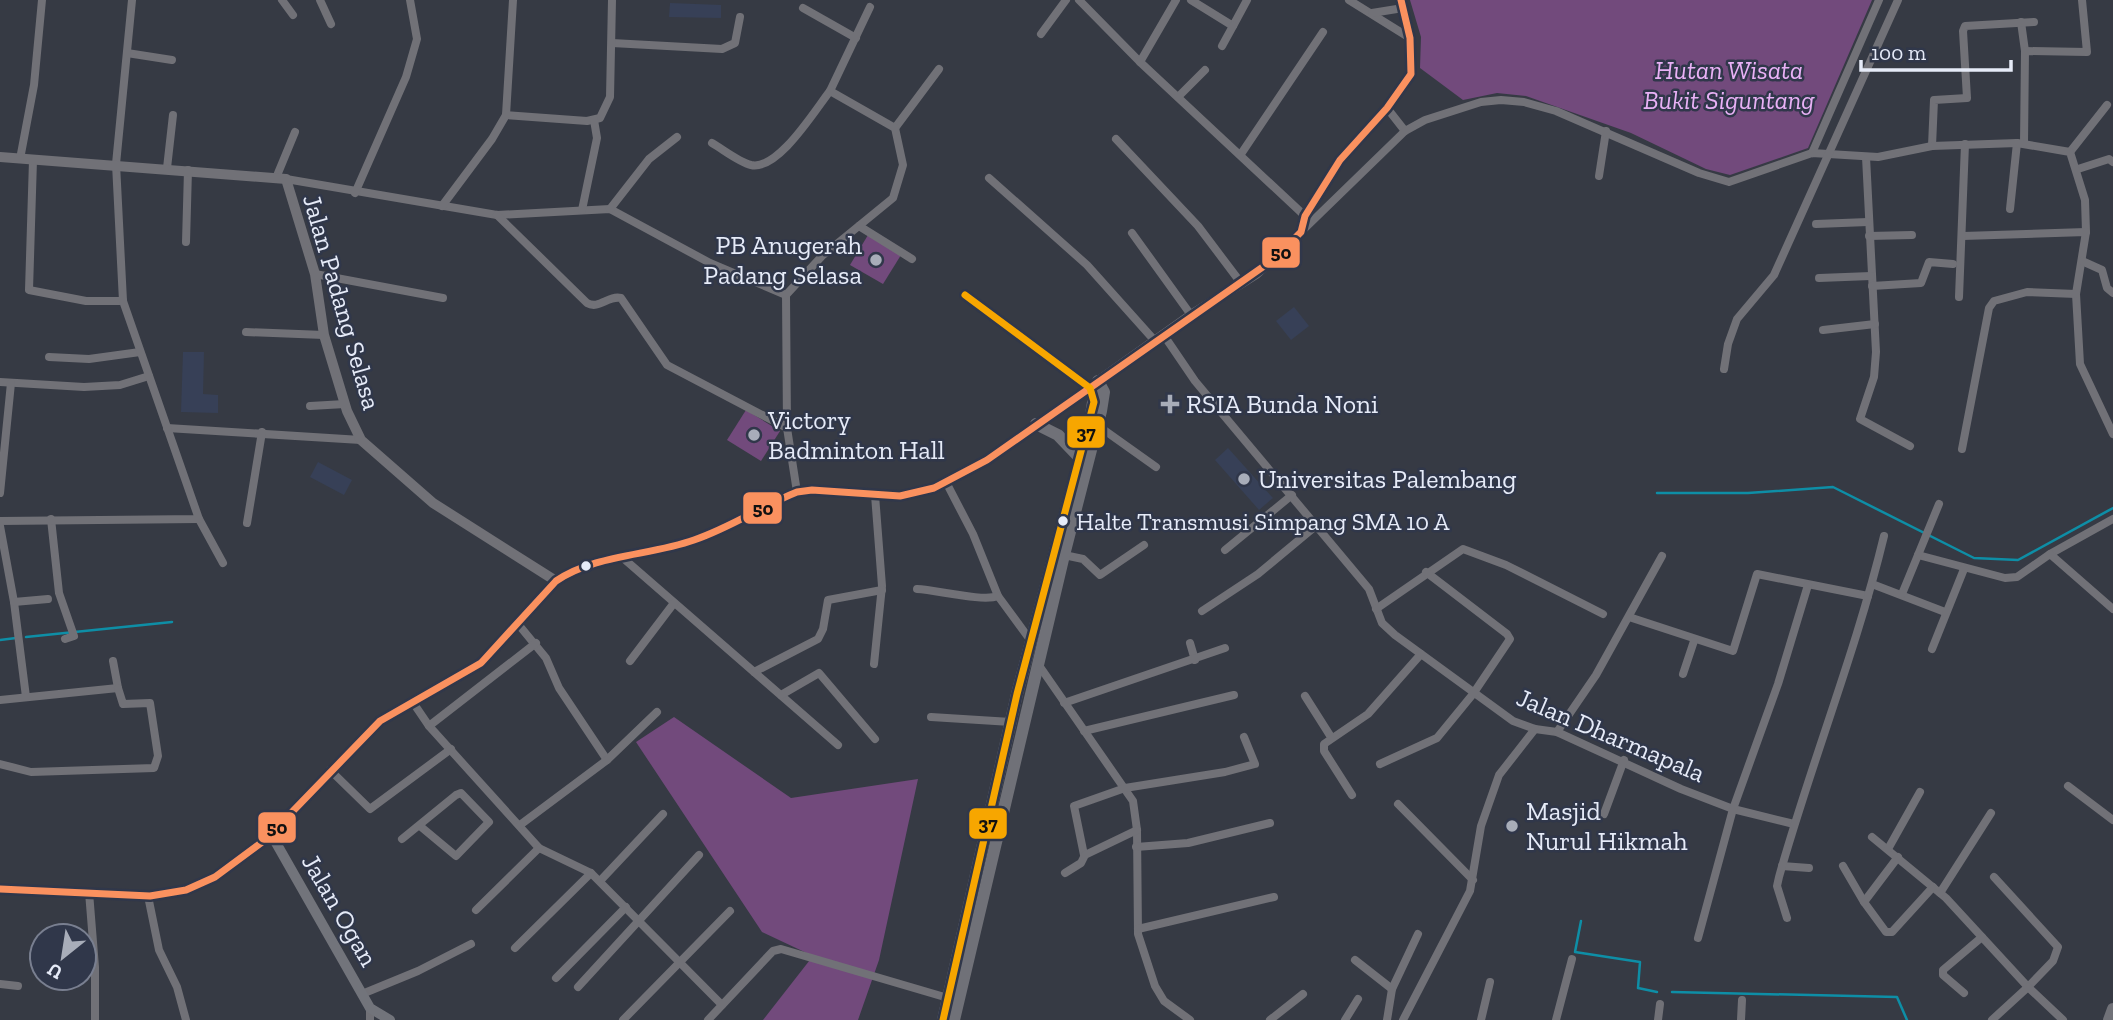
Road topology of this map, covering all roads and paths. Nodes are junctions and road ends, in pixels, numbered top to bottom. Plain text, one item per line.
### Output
1 (42, 0) edge
2 (132, 0) edge
3 (282, 0) edge
4 (320, 0) edge
5 (410, 0) edge
6 (513, 0) edge
7 (612, 0) edge
8 (1066, 0) edge
9 (1079, 0) edge
10 (1176, 0) edge
11 (1191, 0) edge
12 (1247, 0) edge
13 (1349, 0) edge
14 (1879, 0) edge
15 (1898, 0) edge
16 (2082, 0) edge
17 (1402, 4) edge
18 (870, 6) dead end
19 (803, 8) dead end
20 (1372, 13) junction
21 (293, 15) dead end
22 (740, 16) dead end
23 (2021, 22) junction
24 (2035, 22) dead end
25 (331, 24) dead end
26 (1233, 26) junction
27 (1323, 32) dead end
28 (1041, 34) dead end
29 (856, 38) junction
30 (1410, 38) junction
31 (612, 43) junction
32 (1222, 46) dead end
33 (2025, 51) junction
34 (127, 53) junction
35 (172, 60) dead end
36 (1140, 62) junction
37 (939, 69) dead end
38 (1205, 69) dead end
39 (830, 91) junction
40 (1178, 97) junction
41 (2107, 105) dead end
42 (1387, 108) junction
43 (173, 115) dead end
44 (506, 115) junction
45 (594, 120) junction
46 (895, 128) junction
47 (1405, 131) junction
48 (1606, 131) junction
49 (295, 132) dead end
50 (677, 137) dead end
51 (1116, 139) dead end
52 (712, 144) dead end
53 (1965, 144) junction
54 (2016, 144) junction
55 (1932, 146) junction
56 (1828, 152) junction
57 (2070, 152) junction
58 (1812, 153) junction
59 (1241, 154) junction
60 (0, 157) edge
61 (1866, 157) junction
62 (20, 159) junction
63 (33, 160) junction
64 (2113, 162) edge
65 (117, 164) junction
66 (167, 168) junction
67 (2078, 169) junction
68 (188, 170) junction
69 (1599, 176) dead end
70 (281, 178) junction
71 (989, 178) dead end
72 (355, 193) junction
73 (442, 206) junction
74 (610, 209) junction
75 (2010, 209) dead end
76 (582, 210) junction
77 (497, 215) junction
78 (1305, 216) junction
79 (1868, 222) junction
80 (1816, 224) dead end
81 (859, 226) junction
82 (1301, 232) junction
83 (2086, 232) junction
84 (1132, 233) dead end
85 (1912, 235) dead end
86 (1868, 236) junction
87 (1963, 236) junction
88 (186, 242) dead end
89 (912, 259) dead end
90 (2081, 261) junction
91 (1953, 264) dead end
92 (2102, 270) junction
93 (2113, 270) edge
94 (315, 274) junction
95 (1871, 276) junction
96 (1819, 278) dead end
97 (1241, 283) junction
98 (1872, 286) junction
99 (2113, 293) edge
100 (2076, 294) junction
101 (786, 295) junction
102 (965, 295) dead end
103 (1959, 297) dead end
104 (443, 298) dead end
105 (123, 300) junction
106 (1191, 315) junction
107 (1875, 324) junction
108 (1823, 330) dead end
109 (246, 332) dead end
110 (324, 335) junction
111 (1159, 338) junction
112 (140, 352) junction
113 (49, 357) dead end
114 (1724, 369) dead end
115 (149, 376) junction
116 (0, 382) edge
117 (11, 383) junction
118 (1094, 385) junction
119 (345, 404) junction
120 (310, 406) dead end
121 (1036, 424) junction
122 (1097, 425) junction
123 (167, 428) junction
124 (787, 428) junction
125 (262, 432) junction
126 (2113, 434) edge
127 (361, 440) junction
128 (1910, 446) dead end
129 (1962, 449) dead end
130 (1080, 458) junction
131 (1156, 467) dead end
132 (946, 482) junction
133 (797, 492) junction
134 (0, 493) edge
135 (875, 495) junction
136 (1292, 495) junction
137 (1940, 504) dead end
138 (51, 519) junction
139 (199, 519) junction
140 (2113, 519) edge
141 (0, 523) edge
142 (247, 523) dead end
143 (1317, 525) junction
144 (1884, 536) dead end
145 (1144, 545) dead end
146 (1224, 550) dead end
147 (1919, 553) junction
148 (2050, 554) junction
149 (1064, 555) junction
150 (1662, 556) dead end
151 (624, 558) junction
152 (223, 563) dead end
153 (1964, 569) junction
154 (1426, 572) junction
155 (556, 581) junction
156 (1808, 584) junction
157 (1872, 584) junction
158 (917, 589) dead end
159 (882, 590) junction
160 (1902, 594) junction
161 (998, 596) junction
162 (1868, 596) junction
163 (47, 599) dead end
164 (15, 602) junction
165 (674, 603) junction
166 (1376, 609) junction
167 (2113, 609) edge
168 (1202, 611) dead end
169 (1945, 612) junction
170 (1603, 614) dead end
171 (1629, 617) junction
172 (518, 624) junction
173 (65, 639) dead end
174 (1031, 641) junction
175 (1694, 641) junction
176 (536, 643) junction
177 (1190, 643) dead end
178 (1225, 649) dead end
179 (1932, 649) dead end
180 (1421, 654) junction
181 (1028, 655) junction
182 (113, 660) dead end
183 (1195, 660) junction
184 (631, 661) dead end
185 (874, 664) dead end
186 (1038, 665) junction
187 (754, 672) junction
188 (1684, 674) dead end
189 (118, 688) junction
190 (1473, 694) junction
191 (781, 695) junction
192 (1234, 695) dead end
193 (1305, 696) dead end
194 (26, 697) junction
195 (0, 700) edge
196 (412, 701) junction
197 (1064, 703) junction
198 (657, 712) dead end
199 (931, 716) dead end
200 (1011, 722) junction
201 (429, 726) junction
202 (1535, 729) junction
203 (1084, 731) junction
204 (1556, 732) junction
205 (1244, 737) dead end
206 (1331, 737) junction
207 (875, 739) dead end
208 (838, 745) dead end
209 (451, 749) junction
210 (607, 760) junction
211 (1624, 760) junction
212 (0, 764) edge
213 (1380, 764) dead end
214 (330, 770) junction
215 (2068, 786) dead end
216 (1125, 788) junction
217 (1920, 792) dead end
218 (489, 794) junction
219 (1352, 795) dead end
220 (1398, 804) dead end
221 (476, 806) junction
222 (1733, 809) junction
223 (1991, 813) dead end
224 (663, 814) dead end
225 (1604, 814) dead end
226 (2113, 820) edge
227 (1270, 822) dead end
228 (1794, 824) junction
229 (520, 825) junction
230 (419, 826) junction
231 (1138, 830) junction
232 (271, 834) junction
233 (1872, 837) dead end
234 (402, 839) dead end
235 (1136, 847) junction
236 (538, 848) junction
237 (1888, 849) junction
238 (699, 855) dead end
239 (1084, 856) junction
240 (1898, 858) junction
241 (1782, 866) junction
242 (1843, 866) dead end
243 (1809, 867) dead end
244 (591, 873) junction
245 (1066, 873) dead end
246 (1994, 877) dead end
247 (1473, 880) junction
248 (600, 881) junction
249 (0, 890) edge
250 (1936, 890) junction
251 (89, 892) junction
252 (148, 895) junction
253 (1274, 897) dead end
254 (1864, 902) junction
255 (625, 907) junction
256 (476, 910) dead end
257 (730, 911) dead end
258 (1787, 918) dead end
259 (640, 921) junction
260 (91, 922) edge
261 (1138, 929) junction
262 (1418, 934) dead end
263 (1982, 937) junction
264 (1698, 938) dead end
265 (471, 944) dead end
266 (514, 948) dead end
267 (1572, 959) dead end
268 (1355, 960) dead end
269 (680, 962) junction
270 (556, 978) dead end
271 (1490, 982) dead end
272 (0, 984) edge
273 (18, 986) dead end
274 (578, 987) dead end
275 (2028, 987) junction
276 (1392, 989) junction
277 (95, 992) edge
278 (362, 993) junction
279 (1964, 993) dead end
280 (1303, 994) dead end
281 (948, 998) junction
282 (1358, 999) dead end
283 (1742, 1000) dead end
284 (1660, 1004) dead end
285 (722, 1005) junction
286 (370, 1008) junction
287 (2113, 1009) edge
288 (95, 1020) edge
289 (186, 1020) edge
290 (370, 1020) edge
291 (390, 1020) edge
292 (623, 1020) edge
293 (708, 1020) edge
294 (943, 1020) edge
295 (954, 1020) edge
296 (1190, 1020) edge
297 (1270, 1020) edge
298 (1345, 1020) edge
299 (1387, 1020) edge
300 (1403, 1020) edge
301 (1481, 1020) edge
302 (1556, 1020) edge
303 (1658, 1020) edge
304 (1741, 1020) edge
305 (1992, 1020) edge
306 (2063, 1020) edge
307 (2109, 1020) edge

1 - 62 street
2 - 34 street
3 - 21 street
4 - 25 street
5 - 72 street
6 - 44 street
7 - 31 street
8 - 28 street
9 - 36 street
10 - 36 street
11 - 26 street
12 - 26 street
13 - 20 street
14 - 58 street
15 - 56 street
16 - 33 street
17 - 20 street
17 - 30 street
18 - 29 street
19 - 29 street
20 - 30 street
22 - 31 street
23 - 24 street
23 - 33 street
23 - 55 street
26 - 32 street
27 - 59 street
29 - 39 street
30 - 42 street
31 - 45 street
33 - 54 street
34 - 35 street
34 - 65 street
36 - 40 street
37 - 46 street
38 - 40 street
39 - 46 street
39 - 52 street
40 - 59 street
41 - 57 street
42 - 47 street
42 - 78 street
43 - 66 street
44 - 45 street
44 - 73 street
45 - 76 street
46 - 81 street
47 - 48 street
47 - 82 street
48 - 58 street
48 - 69 street
49 - 70 street
50 - 74 street
51 - 97 street
53 - 54 street
53 - 55 street
53 - 87 street
54 - 57 street
54 - 75 street
55 - 61 street
56 - 58 street
56 - 61 street
56 - 114 street
57 - 67 street
59 - 78 street
60 - 62 street, Jalan Padang Selasa
61 - 79 street
62 - 63 street, Jalan Padang Selasa
63 - 65 street, Jalan Padang Selasa
63 - 105 street
64 - 67 street
65 - 66 street, Jalan Padang Selasa
65 - 105 street
66 - 68 street, Jalan Padang Selasa
67 - 83 street
68 - 70 street, Jalan Padang Selasa
68 - 88 street
70 - 72 street
70 - 94 street, Jalan Padang Selasa
71 - 111 street, Jalan Dharmapala
72 - 73 street
73 - 77 street
74 - 76 street
74 - 101 street
76 - 77 street
77 - 124 street
78 - 82 street
79 - 80 street
79 - 86 street
81 - 89 street
81 - 101 street
82 - 97 street
83 - 87 street
83 - 90 street
84 - 106 street
85 - 86 street
86 - 95 street
87 - 103 street
90 - 92 street
90 - 100 street
91 - 98 street
92 - 93 street
92 - 99 street
94 - 104 street
94 - 110 street, Jalan Padang Selasa
95 - 96 street
95 - 98 street
97 - 106 street
98 - 107 street
100 - 126 street
100 - 129 street
101 - 124 street
102 - 118 street
105 - 112 street
106 - 111 street
107 - 108 street
107 - 128 street
109 - 110 street
110 - 119 street, Jalan Padang Selasa
111 - 118 street
111 - 136 street, Jalan Dharmapala
112 - 113 street
112 - 115 street
115 - 117 street
115 - 123 street
116 - 117 street
117 - 134 street
118 - 121 main road
118 - 122 highway
118 - 130 highway
119 - 120 street
119 - 127 street, Jalan Padang Selasa
121 - 130 highway
121 - 132 main road
122 - 131 street
122 - 149 highway
123 - 125 street
123 - 139 street
124 - 133 street
125 - 127 street
125 - 142 street
127 - 155 street, Jalan Padang Selasa
130 - 174 highway
132 - 135 main road
132 - 161 street
133 - 135 main road
133 - 151 main road
135 - 159 street
136 - 143 street, Jalan Dharmapala
136 - 146 street
137 - 147 street
138 - 139 street
138 - 141 street
138 - 173 street
139 - 152 street
140 - 148 street
141 - 164 street
143 - 166 street, Jalan Dharmapala
143 - 168 street
144 - 157 street
145 - 149 street
147 - 153 street
147 - 160 street
148 - 153 street
148 - 167 street
149 - 186 highway
150 - 171 street
151 - 155 main road
151 - 165 street
153 - 169 street
154 - 166 street
154 - 170 street
154 - 190 street
155 - 172 main road
156 - 162 street
156 - 175 street
156 - 222 street
157 - 160 street
157 - 162 street
158 - 161 street
159 - 185 street
159 - 187 street
160 - 169 street
161 - 174 street
162 - 228 street
163 - 164 street
164 - 194 street
165 - 184 street
165 - 187 street
166 - 180 street, Jalan Dharmapala
169 - 179 street
171 - 175 street
171 - 204 street
172 - 176 street
172 - 196 main road
174 - 181 highway
175 - 188 street
176 - 201 street
176 - 210 street
177 - 183 street
178 - 183 street
180 - 190 street, Jalan Dharmapala
180 - 206 street
181 - 186 street
181 - 200 highway
182 - 189 street
183 - 197 street
186 - 197 street
186 - 295 highway
187 - 191 street
189 - 194 street
189 - 212 street
190 - 202 street, Jalan Dharmapala
190 - 213 street
191 - 207 street
191 - 208 street
192 - 203 street
193 - 206 street
194 - 195 street
196 - 201 street
196 - 214 main road
197 - 203 street
198 - 210 street
199 - 200 street
200 - 281 highway
201 - 209 street
202 - 204 street, Jalan Dharmapala
202 - 247 street
203 - 216 street
204 - 211 street, Jalan Dharmapala
205 - 216 street
206 - 219 street
209 - 214 street
209 - 218 street
210 - 229 street
211 - 222 street, Jalan Dharmapala
211 - 225 street
214 - 232 main road
215 - 226 street
216 - 231 street
216 - 239 street
217 - 237 street
218 - 221 street
218 - 229 street
220 - 247 street
221 - 230 street
221 - 230 street
222 - 228 street, Jalan Dharmapala
222 - 264 street
223 - 250 street
224 - 248 street
227 - 235 street
228 - 241 street
229 - 236 street
230 - 234 street
231 - 235 street
231 - 239 street
232 - 252 main road
232 - 278 main road, Jalan Ogan
233 - 237 street
235 - 261 street
236 - 244 street
236 - 256 street
237 - 240 street
238 - 259 street
239 - 245 street
240 - 250 street
240 - 254 street
241 - 243 street
241 - 258 street
242 - 254 street
244 - 248 street
244 - 266 street
246 - 275 street
247 - 300 street
248 - 255 street
249 - 251 main road
250 - 254 street
250 - 263 street
251 - 252 main road
251 - 260 street
252 - 289 street
253 - 261 street
255 - 259 street
255 - 270 street
257 - 269 street
259 - 269 street
259 - 274 street
261 - 296 street
262 - 276 street
263 - 275 street
263 - 279 street
265 - 278 street
267 - 302 street
268 - 276 street
269 - 285 street
269 - 292 street
271 - 301 street
272 - 273 street
275 - 305 street
275 - 306 street
276 - 299 street
277 - 288 street
278 - 286 main road, Jalan Ogan
280 - 297 street
281 - 285 street
281 - 294 highway
282 - 298 street
283 - 304 street
284 - 303 street
285 - 293 street
286 - 290 street, Jalan Ogan
286 - 291 main road, Jalan Ogan
287 - 307 highway

